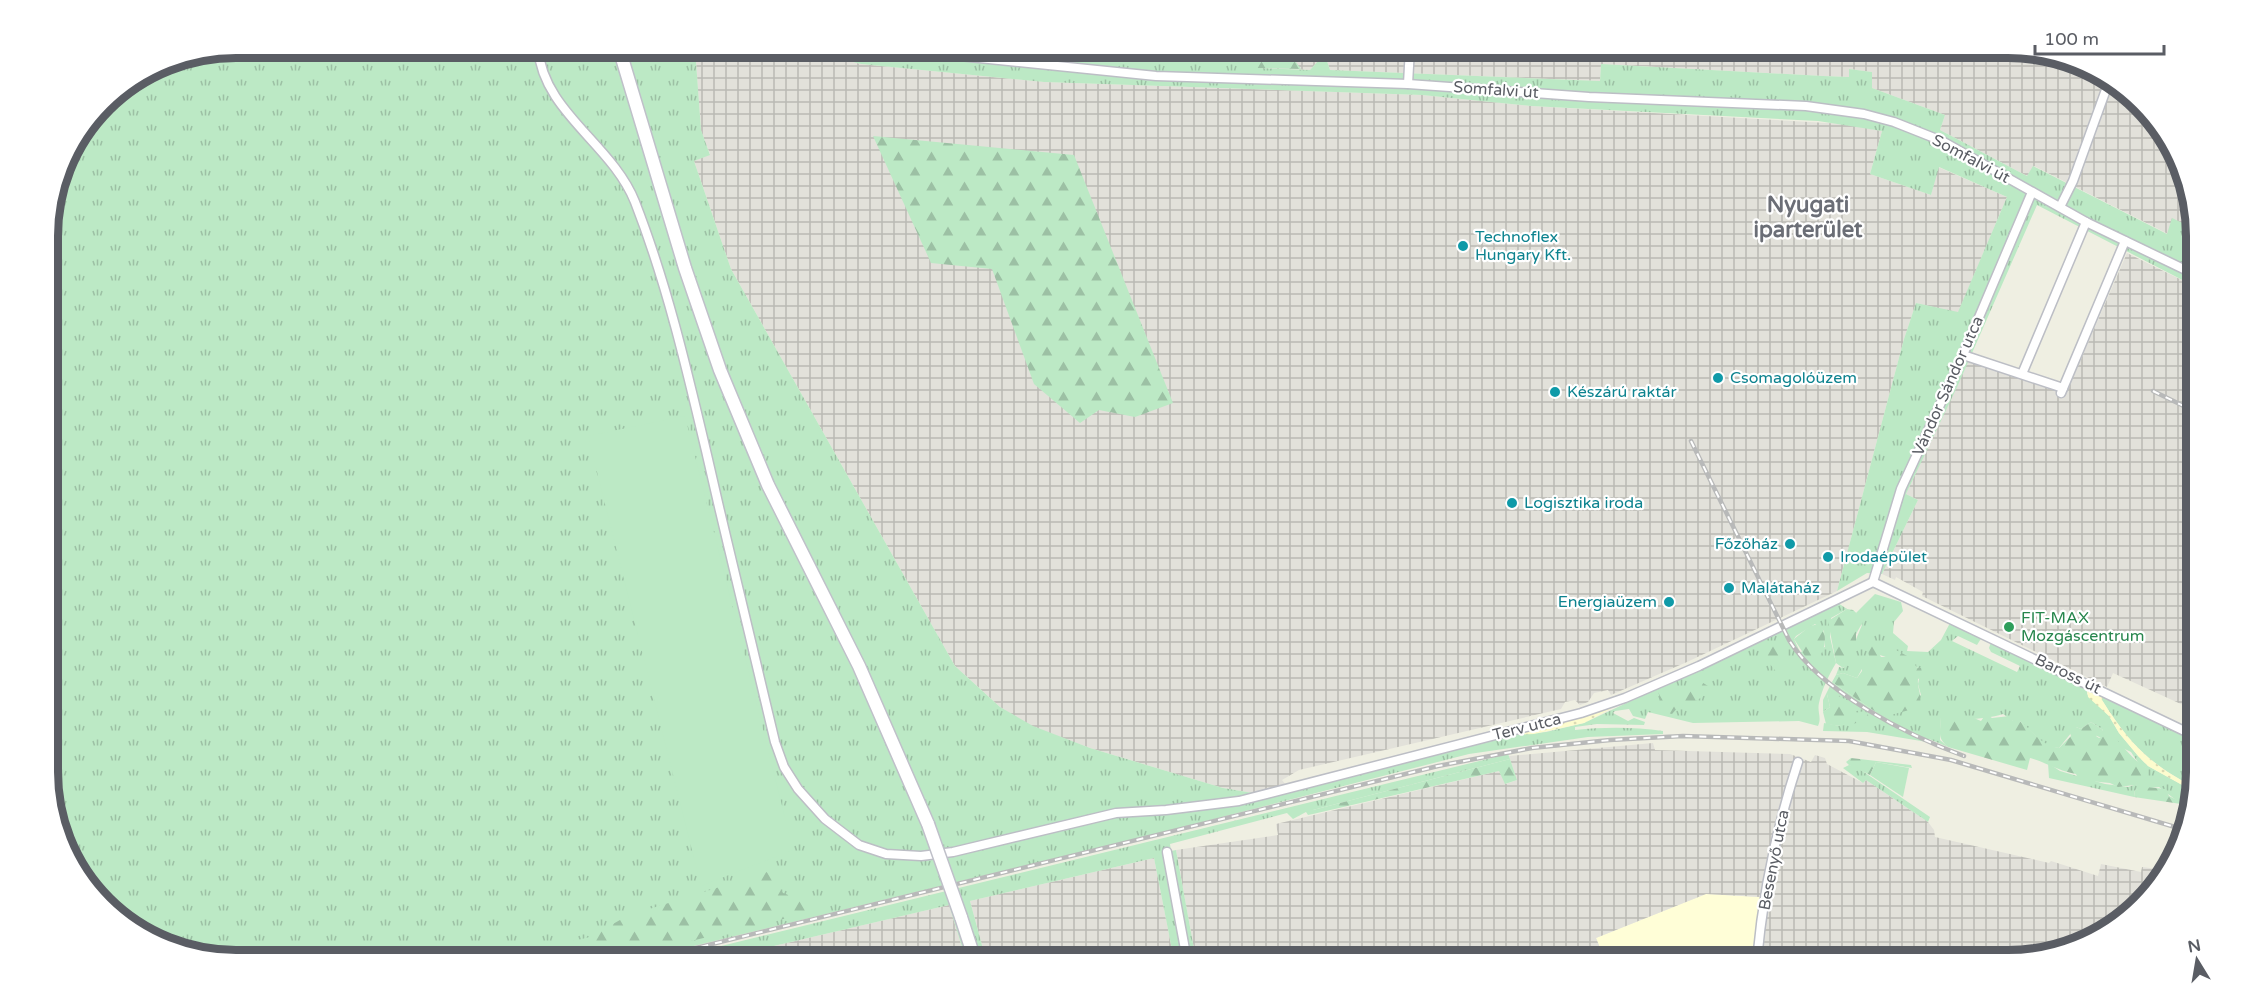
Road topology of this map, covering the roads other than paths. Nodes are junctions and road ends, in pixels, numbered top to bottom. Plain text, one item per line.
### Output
1 (1409, 58) edge
2 (541, 59) edge
3 (623, 59) edge
4 (985, 59) edge
5 (1408, 84) junction
6 (2106, 88) edge
7 (2032, 192) junction
8 (2060, 207) junction
9 (2086, 222) junction
10 (2125, 241) junction
11 (2186, 270) edge
12 (1963, 355) junction
13 (2022, 374) junction
14 (1873, 582) junction
15 (2186, 732) edge
16 (1798, 762) dead end
17 (1167, 852) dead end
18 (1185, 949) edge
19 (1759, 949) edge
20 (972, 950) edge

1 - 5 street
2 - 14 street, Terv utca
3 - 20 main road, bridge
4 - 5 street, Somfalvi út
5 - 7 street, Somfalvi út
6 - 8 street
7 - 8 street, Somfalvi út
7 - 12 street, Vándor Sándor utca
8 - 9 street, Somfalvi út
9 - 10 street, Somfalvi út
9 - 13 street
10 - 11 street, Somfalvi út
10 - 13 street
12 - 13 street
12 - 14 street, Vándor Sándor utca
14 - 15 street, Baross út
16 - 19 street, Besenyő utca
17 - 18 street

